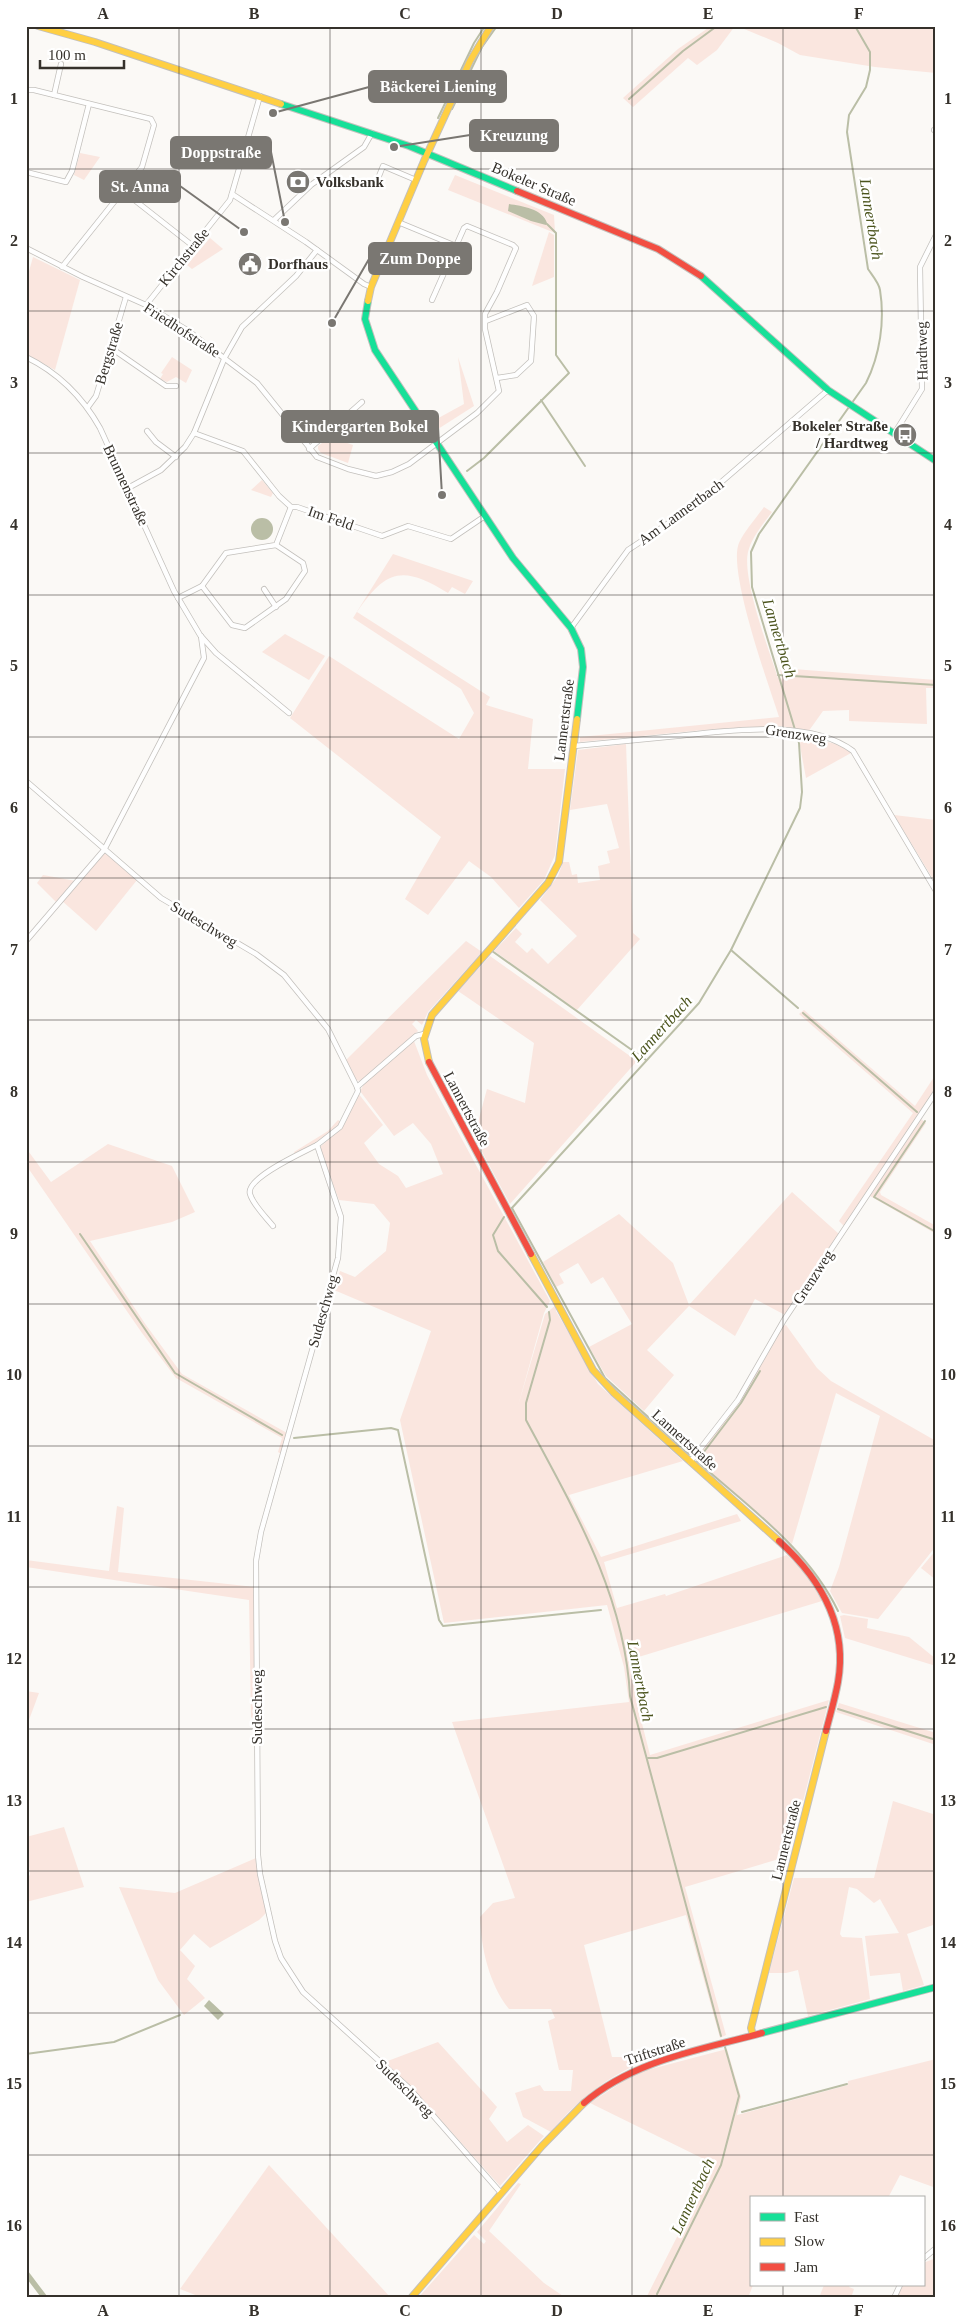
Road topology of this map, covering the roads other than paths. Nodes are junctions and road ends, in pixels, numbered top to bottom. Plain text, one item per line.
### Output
1 (38, 26) edge
2 (491, 26) edge
3 (62, 64) dead end
4 (26, 90) edge
5 (54, 95) junction
6 (260, 96) junction
7 (89, 104) junction
8 (372, 133) junction
9 (427, 154) junction
10 (26, 172) edge
11 (379, 176) dead end
12 (416, 180) junction
13 (123, 192) junction
14 (232, 194) junction
15 (274, 220) junction
16 (398, 222) junction
17 (936, 235) edge
18 (193, 246) junction
19 (456, 246) junction
20 (26, 248) edge
21 (317, 250) junction
22 (62, 267) junction
23 (371, 287) junction
24 (126, 297) junction
25 (432, 300) dead end
26 (146, 305) junction
27 (486, 321) junction
28 (111, 348) junction
29 (26, 356) edge
30 (225, 357) junction
31 (498, 378) junction
32 (176, 386) dead end
33 (828, 390) junction
34 (362, 402) dead end
35 (88, 407) junction
36 (147, 431) dead end
37 (194, 433) junction
38 (894, 434) junction
39 (438, 443) junction
40 (309, 449) junction
41 (176, 457) junction
42 (936, 461) edge
43 (128, 488) junction
44 (291, 507) junction
45 (485, 516) junction
46 (276, 544) junction
47 (202, 586) junction
48 (264, 589) dead end
49 (178, 598) junction
50 (276, 606) junction
51 (571, 628) junction
52 (200, 635) junction
53 (216, 653) junction
54 (204, 658) junction
55 (289, 713) dead end
56 (574, 746) junction
57 (26, 781) edge
58 (104, 850) junction
59 (936, 891) edge
60 (26, 941) edge
61 (424, 1034) junction
62 (357, 1087) junction
63 (936, 1092) edge
64 (317, 1145) junction
65 (273, 1226) dead end
66 (690, 1462) junction
67 (936, 1987) edge
68 (753, 2035) junction
69 (501, 2194) junction
70 (936, 2248) edge
71 (924, 2258) edge
72 (900, 2286) edge
73 (411, 2298) edge
74 (894, 2298) edge

1 - 6 street, Bokeler Straße
2 - 9 street, Lannertstraße
3 - 5 street
4 - 5 street
5 - 7 street
6 - 8 street, Bokeler Straße
6 - 14 street, Kirchstraße
7 - 10 street
7 - 13 street
8 - 9 street, Bokeler Straße
8 - 15 street
9 - 12 street, Lannertstraße
9 - 33 street, Bokeler Straße
11 - 12 street
12 - 16 street, Lannertstraße
13 - 18 street
13 - 22 street
14 - 15 street
14 - 18 street, Kirchstraße
15 - 21 street
16 - 19 street
16 - 23 street, Lannertstraße
17 - 38 street, Hardtweg
18 - 26 street, Kirchstraße
19 - 25 street
19 - 27 street
20 - 22 street, Friedhofstraße
21 - 23 street
21 - 30 street
22 - 24 street, Friedhofstraße
23 - 39 street, Lannertstraße
24 - 26 street, Friedhofstraße
24 - 28 street, Bergstraße
26 - 30 street, Friedhofstraße
27 - 31 street
27 - 31 street
28 - 32 street
28 - 35 street, Bergstraße
29 - 35 street, Brunnenstraße
30 - 37 street
30 - 40 street, Friedhofstraße
31 - 39 street, Friedhofstraße
33 - 38 street, Bokeler Straße
33 - 51 street, Am Lannertbach
34 - 40 street
35 - 43 street, Brunnenstraße
36 - 41 street
37 - 41 street
37 - 44 street, Im Feld
38 - 42 street, Bokeler Straße
39 - 40 street, Friedhofstraße
39 - 45 street, Lannertstraße
41 - 43 street
43 - 49 street, Brunnenstraße
44 - 45 street, Im Feld
44 - 46 street
45 - 51 street, Lannertstraße
46 - 47 street
46 - 50 street
47 - 49 street
47 - 50 street
48 - 50 street
49 - 52 street, Brunnenstraße
51 - 56 street, Lannertstraße
52 - 53 street, Brunnenstraße
52 - 54 street, Brunnenstraße
53 - 54 street
53 - 55 street, Brunnenstraße
54 - 58 street
56 - 59 street, Grenzweg
56 - 61 street, Lannertstraße
57 - 58 street, Sudeschweg
58 - 60 street
58 - 62 street, Sudeschweg
61 - 62 street
61 - 66 street, Lannertstraße
62 - 64 street
63 - 66 street, Grenzweg
64 - 65 street
64 - 69 street, Sudeschweg
66 - 68 street, Lannertstraße
67 - 68 street, Triftstraße
68 - 69 street, Triftstraße
69 - 73 street, Triftstraße
70 - 71 street
72 - 74 street

